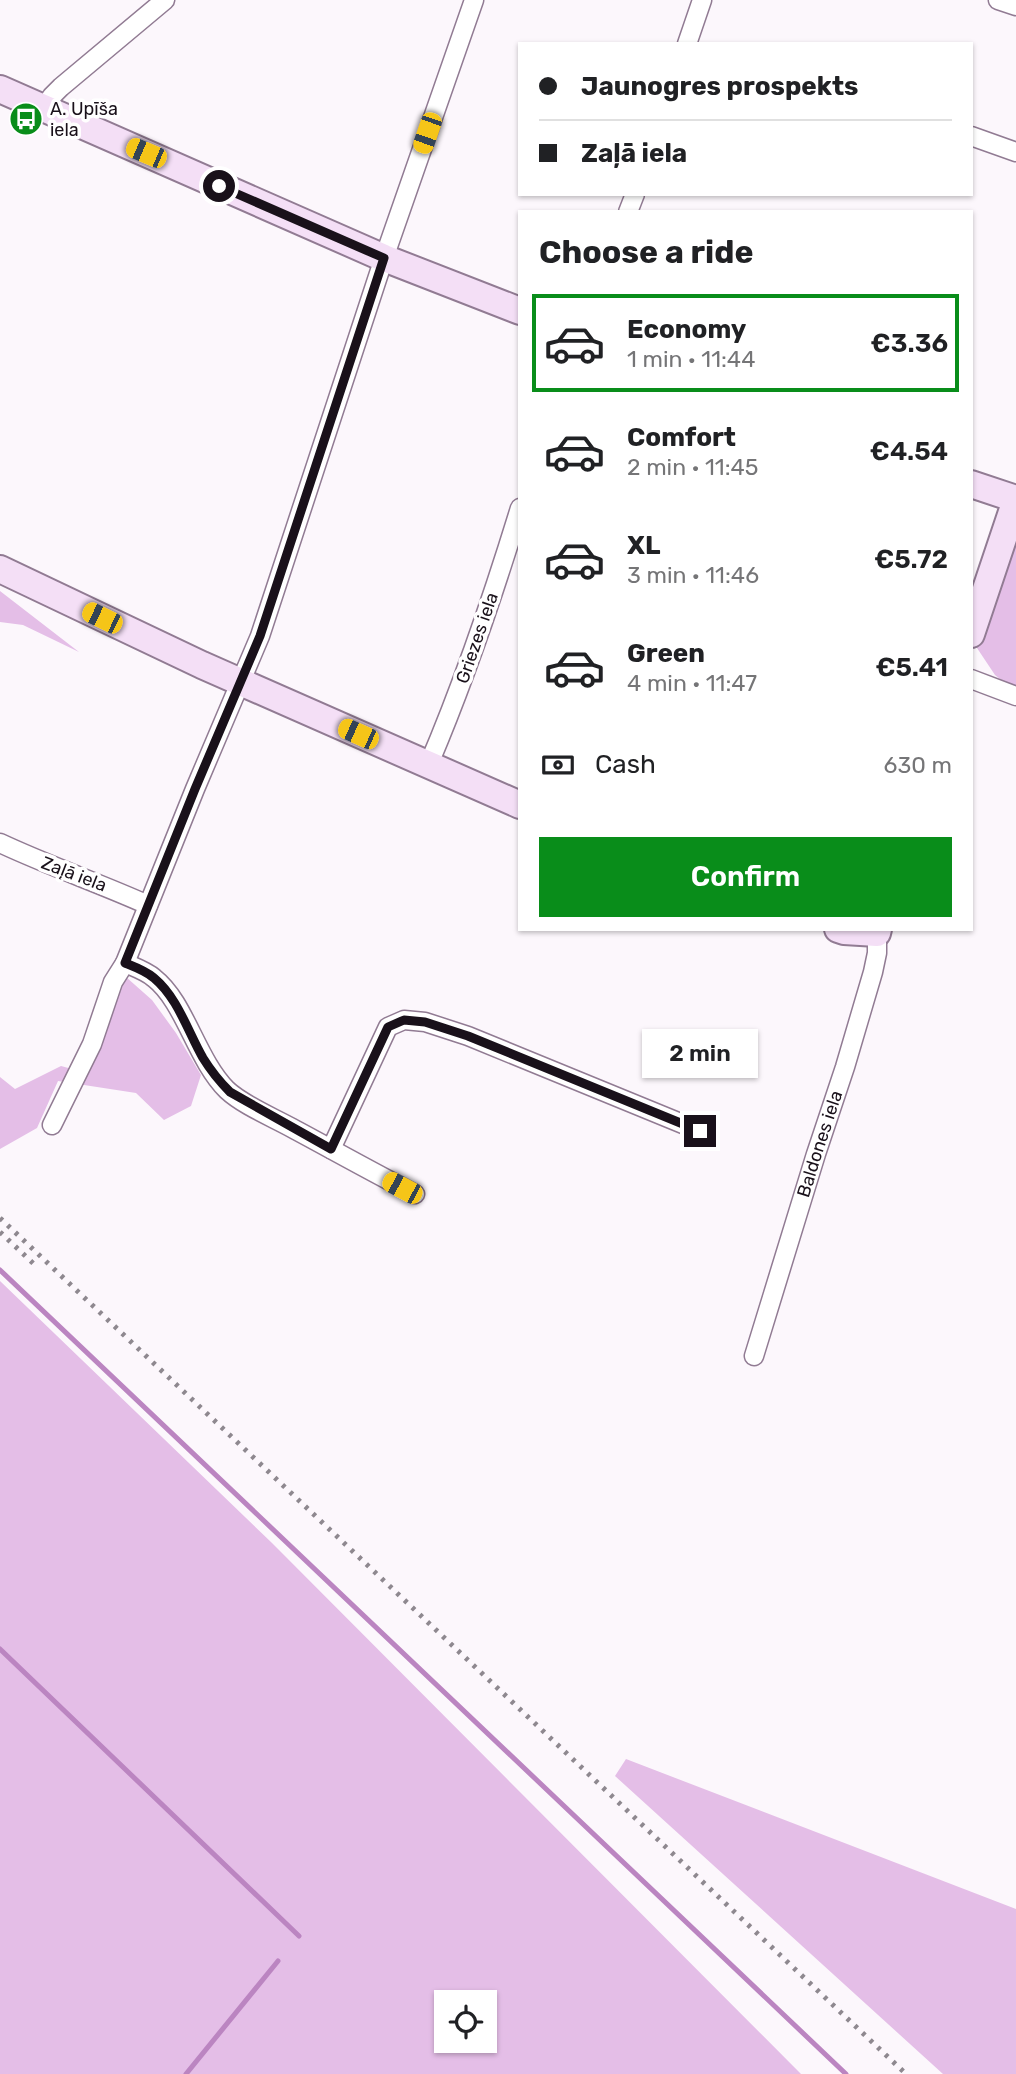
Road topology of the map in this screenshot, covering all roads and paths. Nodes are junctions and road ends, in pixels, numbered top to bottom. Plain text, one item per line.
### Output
1 (165, 0) edge
2 (474, 0) edge
3 (702, 0) edge
4 (998, 0) edge
5 (1016, 6) edge
6 (688, 42) edge
7 (0, 89) edge
8 (44, 108) junction
9 (973, 137) edge
10 (1016, 152) edge
11 (384, 258) junction
12 (518, 310) edge
13 (973, 485) edge
14 (1016, 499) edge
15 (518, 514) edge
16 (0, 569) edge
17 (973, 628) edge
18 (973, 680) edge
19 (242, 682) junction
20 (1016, 696) edge
21 (428, 766) junction
22 (518, 804) edge
23 (0, 843) edge
24 (149, 905) junction
25 (844, 931) edge
26 (878, 931) edge
27 (125, 963) junction
28 (52, 1125) dead end
29 (700, 1131) dead end
30 (331, 1149) junction
31 (415, 1195) dead end
32 (754, 1356) dead end

1 - 8 street
2 - 11 street
3 - 6 street
4 - 5 street
7 - 8 street
8 - 11 street
9 - 10 street
11 - 12 street
11 - 19 street
13 - 14 street
14 - 17 street
15 - 21 street, Griezes iela
16 - 19 street
18 - 20 street
19 - 21 street
19 - 24 street
21 - 22 street
23 - 24 street, Zaļā iela
24 - 27 street
25 - 26 street
26 - 32 street, Baldones iela
27 - 28 street
27 - 30 street
29 - 30 street
30 - 31 street

